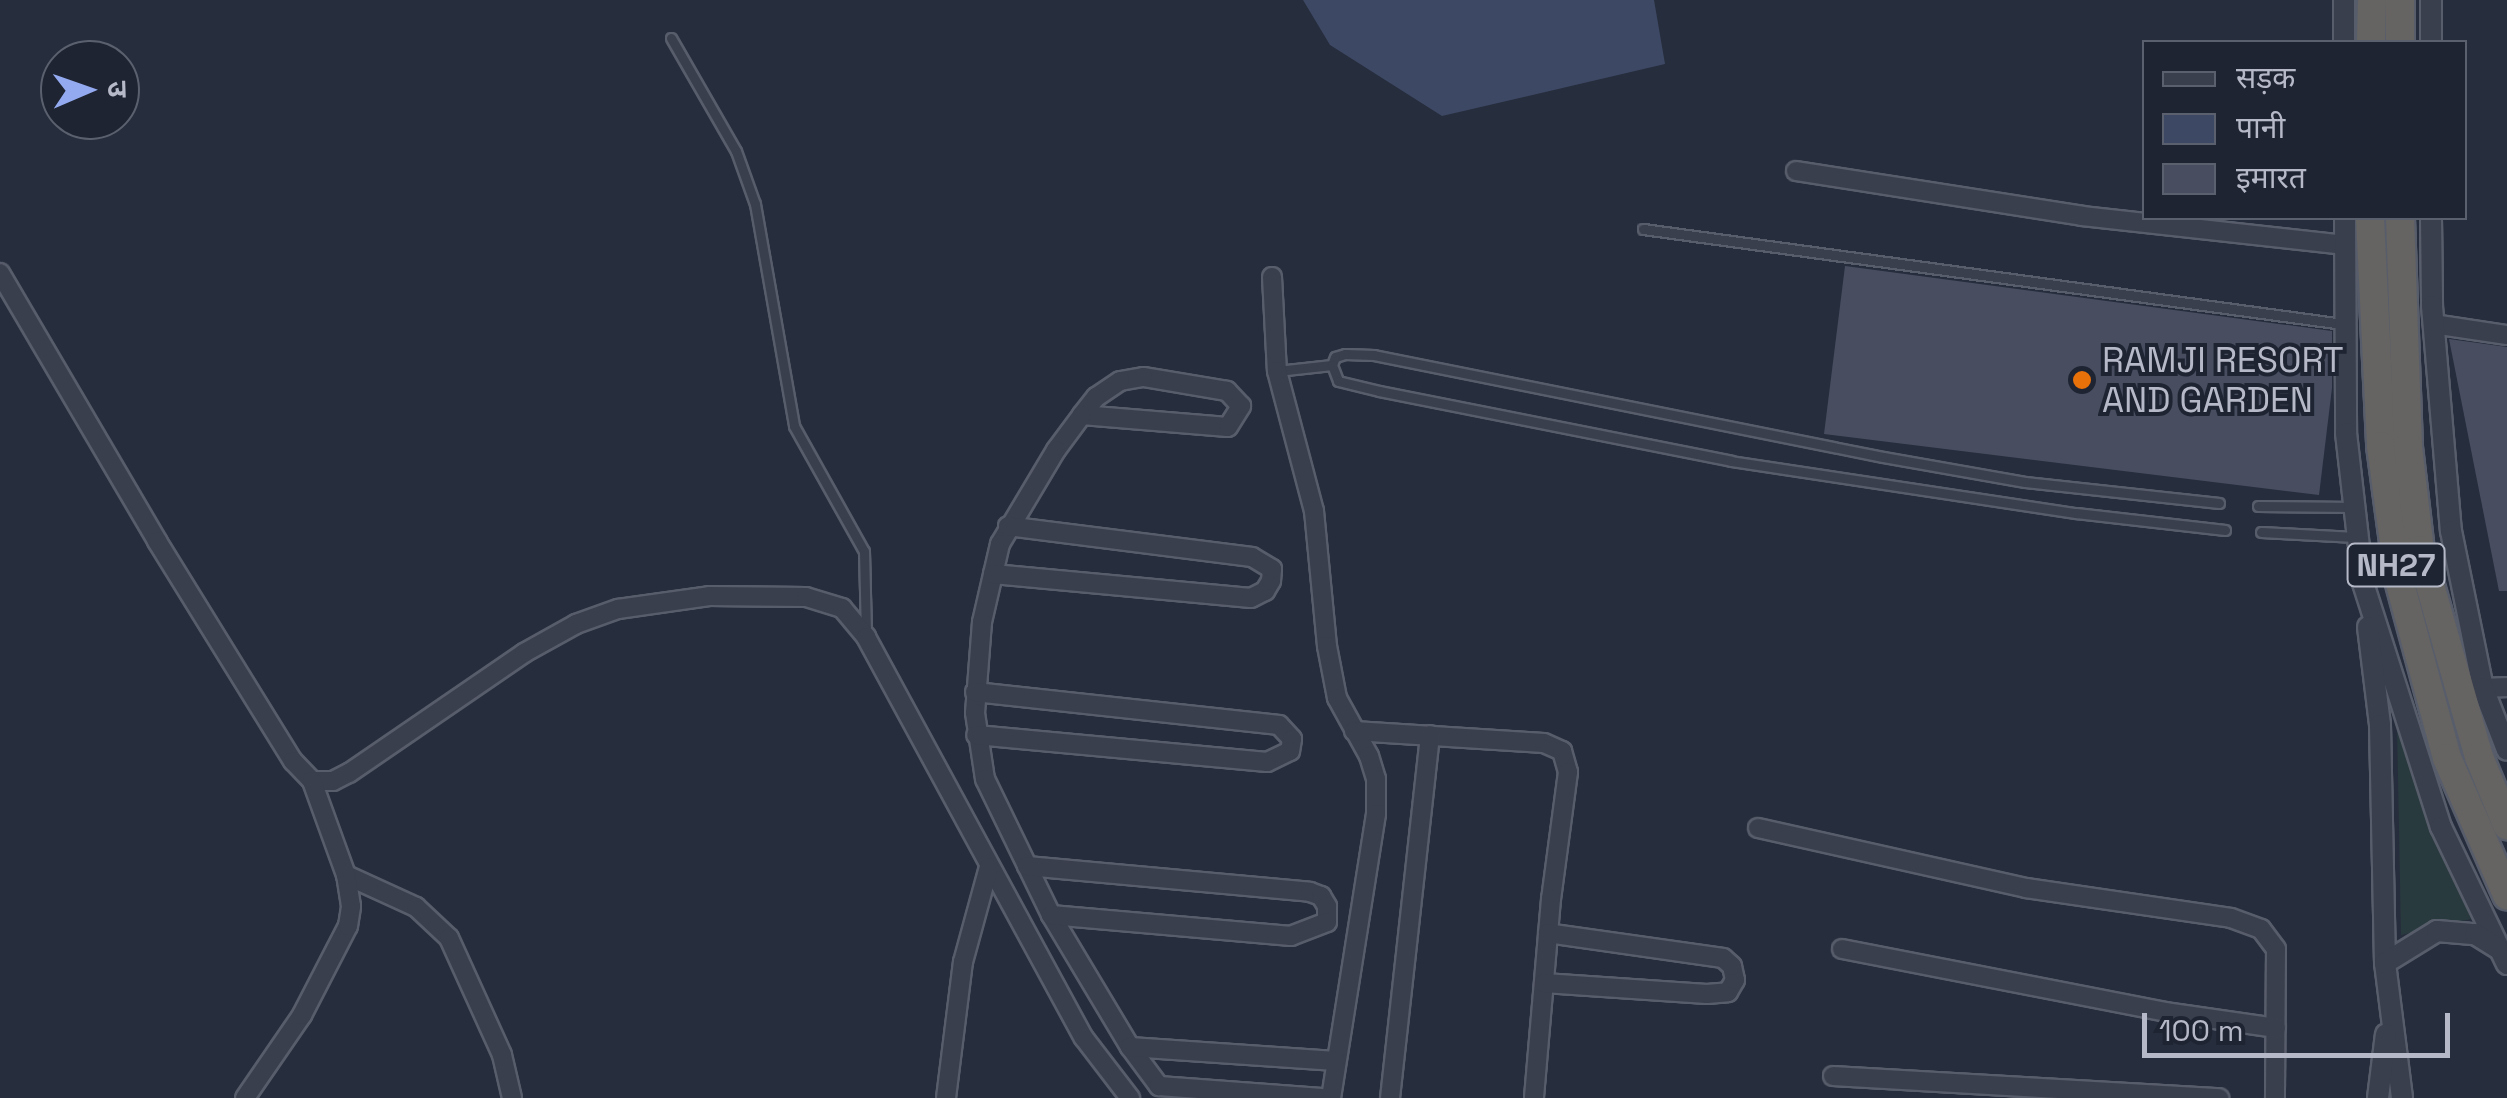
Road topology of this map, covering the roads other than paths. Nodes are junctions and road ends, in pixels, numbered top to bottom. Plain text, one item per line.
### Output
1 (2344, 0) edge
2 (2372, 0) edge
3 (2400, 0) edge
4 (2431, 0) edge
5 (671, 38) dead end
6 (2344, 40) edge
7 (2372, 40) edge
8 (2400, 40) edge
9 (2431, 40) edge
10 (1796, 171) dead end
11 (2345, 220) edge
12 (2370, 220) edge
13 (2400, 220) edge
14 (2432, 220) edge
15 (1643, 229) dead end
16 (2345, 245) junction
17 (0, 273) edge
18 (1272, 278) dead end
19 (2434, 324) junction
20 (2346, 325) junction
21 (2507, 335) edge
22 (1332, 366) junction
23 (1277, 371) junction
24 (1082, 416) junction
25 (2219, 504) dead end
26 (2258, 506) dead end
27 (2354, 508) junction
28 (1008, 526) junction
29 (2225, 530) dead end
30 (2261, 532) dead end
31 (2358, 538) junction
32 (993, 574) junction
33 (2363, 583) junction
34 (866, 637) junction
35 (2507, 686) edge
36 (2484, 688) junction
37 (975, 692) junction
38 (2501, 719) edge
39 (1354, 731) junction
40 (1430, 734) junction
41 (976, 735) junction
42 (2507, 750) edge
43 (312, 781) junction
44 (2507, 826) edge
45 (1758, 828) dead end
46 (1026, 866) junction
47 (988, 867) junction
48 (346, 875) junction
49 (2507, 895) edge
50 (1052, 915) junction
51 (1548, 933) junction
52 (1842, 949) dead end
53 (2503, 956) edge
54 (2384, 963) junction
55 (1544, 984) junction
56 (2390, 1002) junction
57 (2276, 1028) junction
58 (1130, 1047) junction
59 (1336, 1062) junction
60 (1833, 1076) dead end
61 (244, 1098) edge
62 (512, 1098) edge
63 (946, 1098) edge
64 (1130, 1098) edge
65 (1322, 1098) edge
66 (1331, 1098) edge
67 (1390, 1098) edge
68 (1534, 1098) edge
69 (2218, 1098) edge
70 (2276, 1098) edge
71 (2378, 1098) edge
72 (2402, 1098) edge

1 - 6 street
2 - 7 highway
3 - 8 highway
4 - 9 street
5 - 34 lane
10 - 16 street
11 - 16 street
12 - 49 highway, NH27
13 - 44 highway, NH27
14 - 19 street
15 - 20 lane
16 - 20 street
17 - 43 street
18 - 23 street
19 - 21 street
19 - 36 street
20 - 27 street
22 - 23 lane
22 - 25 lane
22 - 29 lane
23 - 39 street
24 - 24 street
24 - 28 street
26 - 27 lane
27 - 31 street
28 - 32 street
28 - 32 street
30 - 31 lane
31 - 33 street
32 - 37 street
33 - 53 street
33 - 54 street
34 - 43 street
34 - 47 street
35 - 36 street
36 - 38 street
37 - 41 street
37 - 41 street
38 - 42 street
39 - 40 street
39 - 59 street
40 - 51 street
40 - 67 street
41 - 46 street
43 - 48 street
45 - 57 street
46 - 50 street
46 - 50 street
47 - 63 street
47 - 64 street
48 - 61 street
48 - 62 street
50 - 58 street
51 - 55 street
51 - 55 street
52 - 57 street
53 - 54 street
54 - 56 street
55 - 68 street
56 - 71 street
56 - 72 street
57 - 70 street
58 - 59 street
58 - 65 street
59 - 66 street
60 - 69 street

